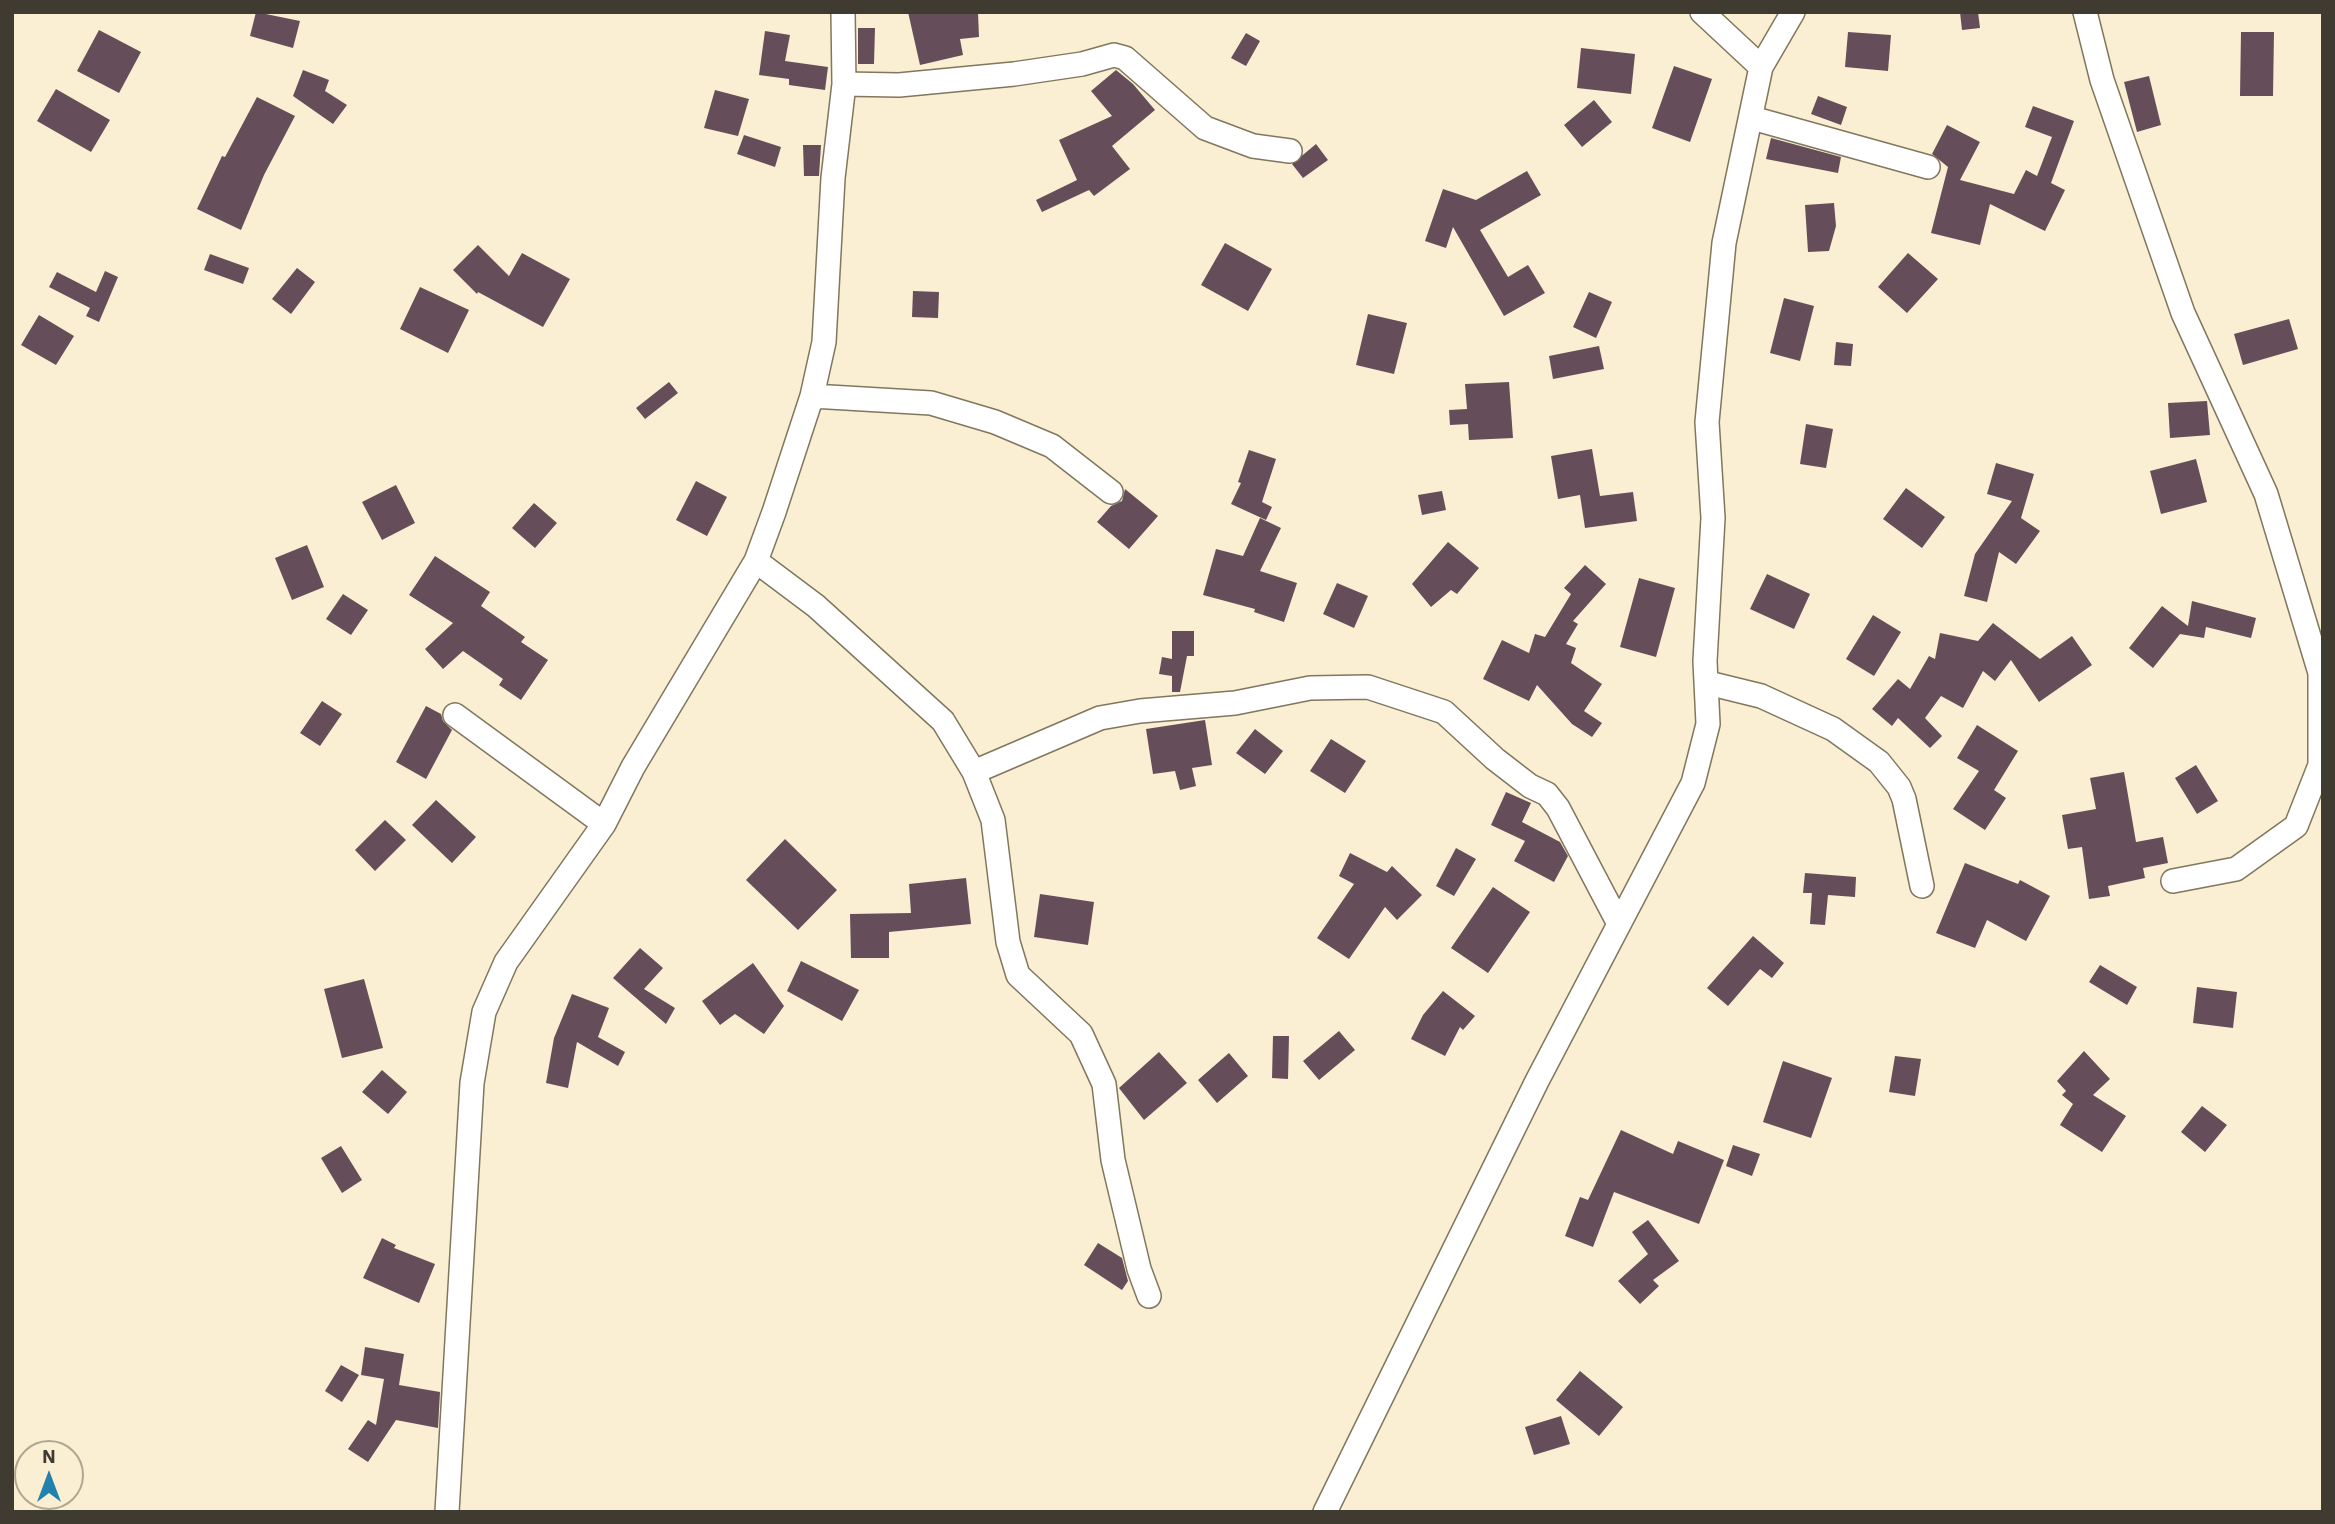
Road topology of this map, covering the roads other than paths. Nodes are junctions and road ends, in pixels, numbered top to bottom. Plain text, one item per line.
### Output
1 (843, 12) edge
2 (1702, 12) edge
3 (1793, 12) edge
4 (2085, 12) edge
5 (1761, 67) junction
6 (844, 84) junction
7 (1752, 118) junction
8 (1290, 151) dead end
9 (1927, 167) dead end
10 (812, 396) junction
11 (1111, 492) dead end
12 (756, 561) junction
13 (1708, 683) junction
14 (455, 715) dead end
15 (974, 772) junction
16 (604, 824) junction
17 (2173, 881) dead end
18 (1922, 886) dead end
19 (1619, 924) junction
20 (1149, 1296) dead end
21 (447, 1512) edge
22 (1325, 1512) edge

1 - 6 street
2 - 5 street
3 - 5 street
4 - 17 street
5 - 7 street
6 - 8 street
6 - 10 street
7 - 9 street
7 - 13 street
10 - 11 street
10 - 12 street
12 - 15 street
12 - 16 street
13 - 18 street
13 - 19 street
14 - 16 street
15 - 19 street
15 - 20 street
16 - 21 street
19 - 22 street

